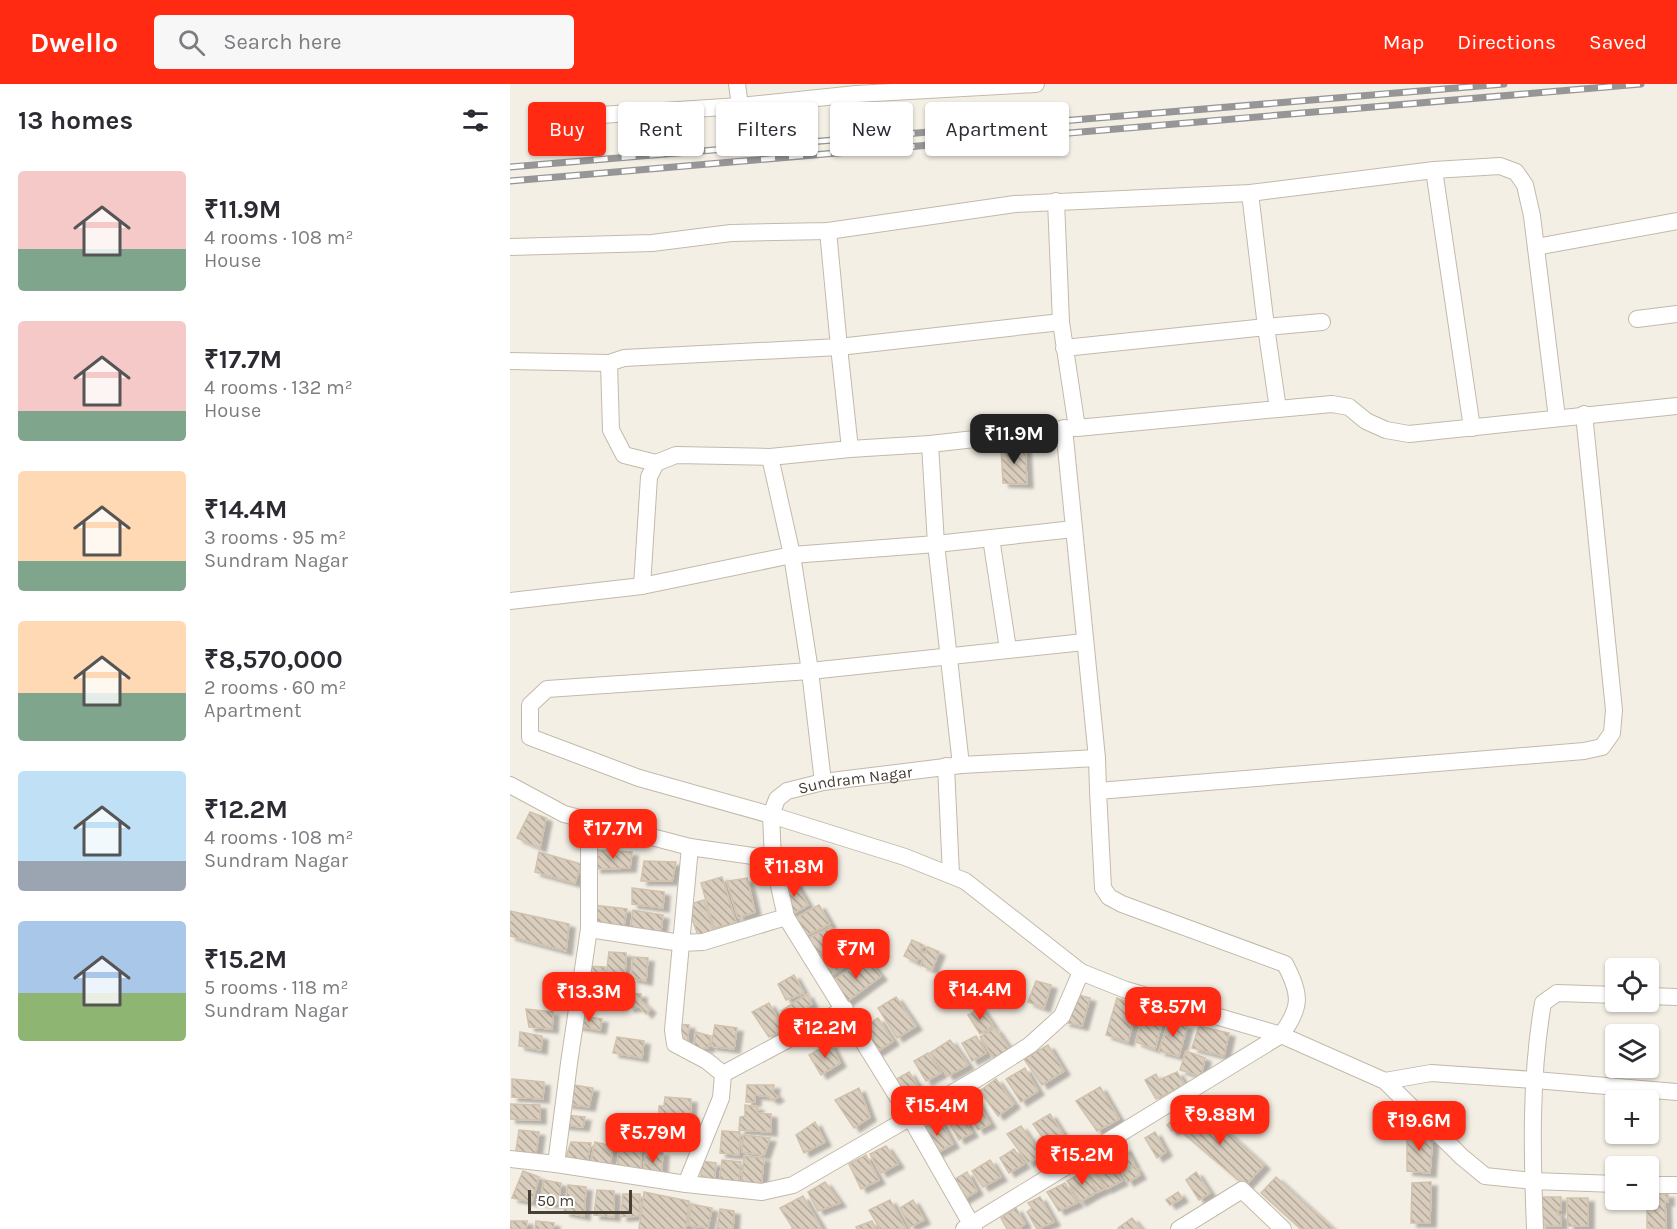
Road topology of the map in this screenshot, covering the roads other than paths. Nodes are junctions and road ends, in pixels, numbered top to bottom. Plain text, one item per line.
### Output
1 (737, 84) edge
2 (1036, 84) edge
3 (739, 102) edge
4 (779, 102) edge
5 (716, 108) edge
6 (606, 115) edge
7 (1434, 170) junction
8 (1250, 193) junction
9 (1056, 201) junction
10 (1677, 221) edge
11 (828, 231) junction
12 (510, 247) edge
13 (1536, 248) junction
14 (1677, 314) edge
15 (1637, 319) dead end
16 (1061, 322) junction
17 (1322, 322) dead end
18 (1266, 327) junction
19 (839, 346) junction
20 (1064, 348) junction
21 (510, 361) edge
22 (609, 363) junction
23 (1677, 406) edge
24 (1278, 409) junction
25 (1584, 414) junction
26 (1557, 418) junction
27 (1071, 428) junction
28 (1472, 428) junction
29 (930, 444) junction
30 (850, 449) junction
31 (770, 457) junction
32 (656, 463) junction
33 (1074, 529) junction
34 (991, 538) junction
35 (936, 544) junction
36 (792, 555) junction
37 (642, 586) junction
38 (510, 601) edge
39 (1084, 642) junction
40 (1008, 649) junction
41 (949, 655) junction
42 (810, 671) junction
43 (1096, 758) junction
44 (954, 765) junction
45 (823, 782) junction
46 (510, 785) edge
47 (1098, 791) junction
48 (771, 814) junction
49 (589, 821) junction
50 (690, 847) junction
51 (773, 859) junction
52 (951, 875) junction
53 (786, 917) junction
54 (589, 929) junction
55 (681, 944) junction
56 (1081, 972) junction
57 (1605, 995) edge
58 (1659, 996) edge
59 (1677, 997) edge
60 (844, 1009) junction
61 (1281, 1035) junction
62 (723, 1074) junction
63 (1535, 1080) junction
64 (1385, 1081) junction
65 (1677, 1092) edge
66 (910, 1117) junction
67 (510, 1159) edge
68 (556, 1164) junction
69 (1533, 1181) junction
70 (686, 1184) junction
71 (1605, 1184) edge
72 (1659, 1185) edge
73 (1677, 1185) edge
74 (970, 1228) edge
75 (1179, 1229) edge
76 (1283, 1229) edge
77 (1535, 1229) edge

1 - 3 street
2 - 4 street
5 - 6 street
7 - 8 street
7 - 13 street
7 - 28 street
8 - 9 street
8 - 18 street
9 - 11 street
9 - 16 street
10 - 13 street
11 - 12 street
11 - 19 street
13 - 26 street
14 - 15 street
16 - 19 street
16 - 20 street
17 - 18 street
18 - 20 street
18 - 24 street
19 - 22 street
19 - 30 street
20 - 27 street
21 - 22 street
22 - 32 street
23 - 25 street
24 - 27 street
24 - 28 street
25 - 26 street
25 - 47 street
26 - 28 street
27 - 29 street
27 - 33 street
29 - 30 street
29 - 35 street
30 - 31 street
31 - 32 street
31 - 36 street
32 - 37 street
33 - 34 street
33 - 39 street
34 - 35 street
34 - 40 street
35 - 36 street
35 - 41 street
36 - 37 street
36 - 42 street
37 - 38 street
39 - 40 street
39 - 43 street
40 - 41 street
41 - 42 street
41 - 44 street
42 - 45 street
42 - 48 street
43 - 44 street, Sundram Nagar
43 - 47 street
44 - 45 street, Sundram Nagar
44 - 52 street
45 - 48 street, Sundram Nagar
46 - 49 street
47 - 61 street
48 - 51 street
48 - 52 street
49 - 50 street
49 - 54 street
50 - 51 street
50 - 55 street
51 - 53 street
52 - 56 street
53 - 55 street
53 - 60 street
54 - 55 street
54 - 68 street
55 - 62 street
56 - 61 street
56 - 66 street
57 - 63 street
58 - 59 street
60 - 62 street
60 - 66 street
61 - 64 street
61 - 74 street
62 - 70 street
63 - 64 street
63 - 65 street
63 - 69 street
64 - 69 street
66 - 70 street
66 - 74 street
67 - 68 street
68 - 70 street
69 - 71 street
69 - 77 street
72 - 73 street
75 - 76 street

